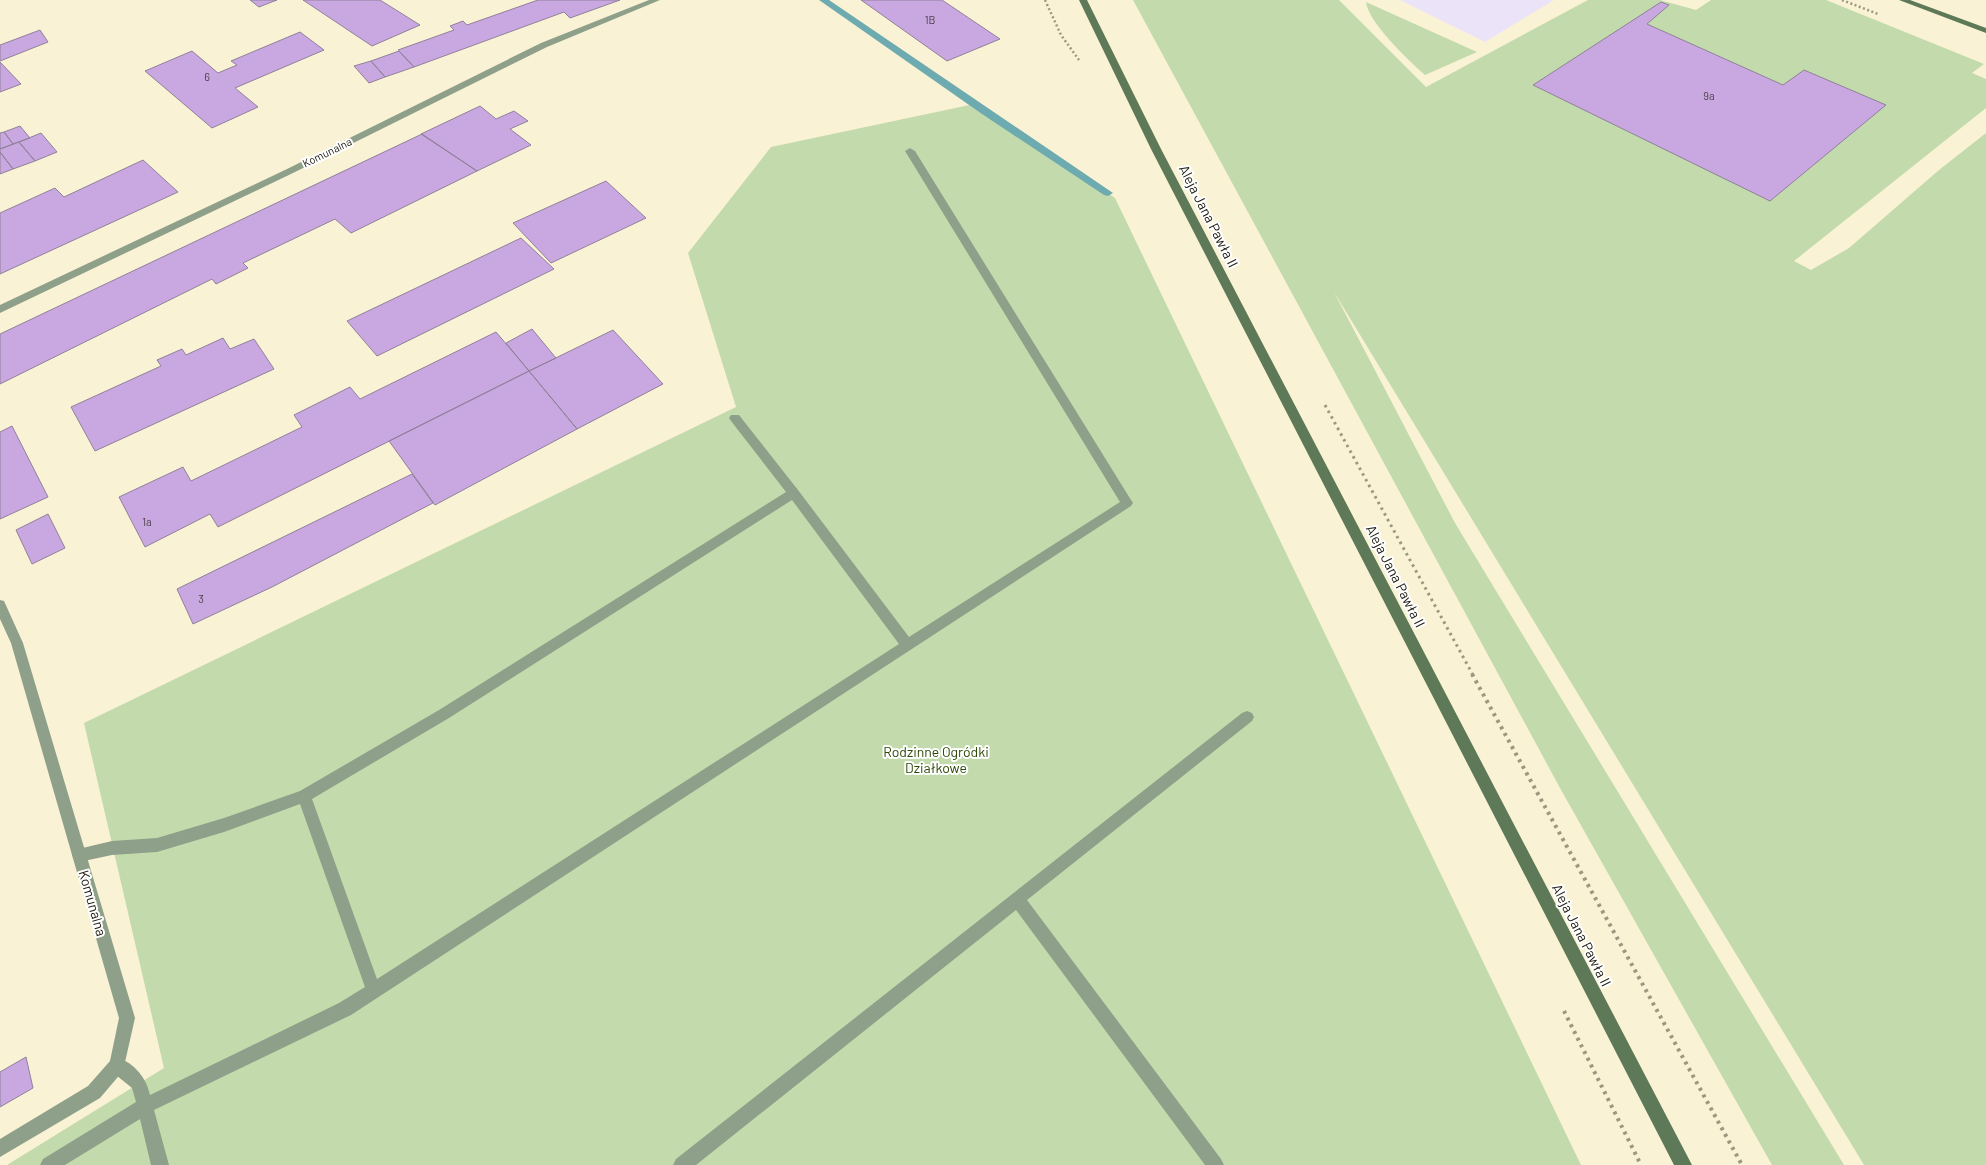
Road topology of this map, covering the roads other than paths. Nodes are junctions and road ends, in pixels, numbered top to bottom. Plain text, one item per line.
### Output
1 (656, 0) edge
2 (1082, 0) edge
3 (1903, 0) edge
4 (1986, 31) edge
5 (910, 150) dead end
6 (0, 309) edge
7 (735, 418) dead end
8 (794, 493) junction
9 (0, 605) edge
10 (907, 645) junction
11 (1247, 717) dead end
12 (304, 796) junction
13 (79, 856) junction
14 (1017, 899) junction
15 (374, 991) junction
16 (117, 1065) junction
17 (145, 1106) junction
18 (0, 1149) edge
19 (49, 1165) edge
20 (160, 1165) edge
21 (682, 1165) edge
22 (1215, 1165) edge
23 (1683, 1165) edge

1 - 6 street, Komunalna
2 - 23 main road, Aleja Jana Pawła II
3 - 4 main road
5 - 10 street
7 - 8 street
8 - 10 street
8 - 12 street
9 - 13 street, Komunalna
10 - 15 street
11 - 14 street
12 - 13 street
12 - 15 street
13 - 16 street, Komunalna
14 - 21 street
14 - 22 street
15 - 17 street
16 - 17 street
16 - 18 street, Komunalna
17 - 19 street
17 - 20 street

